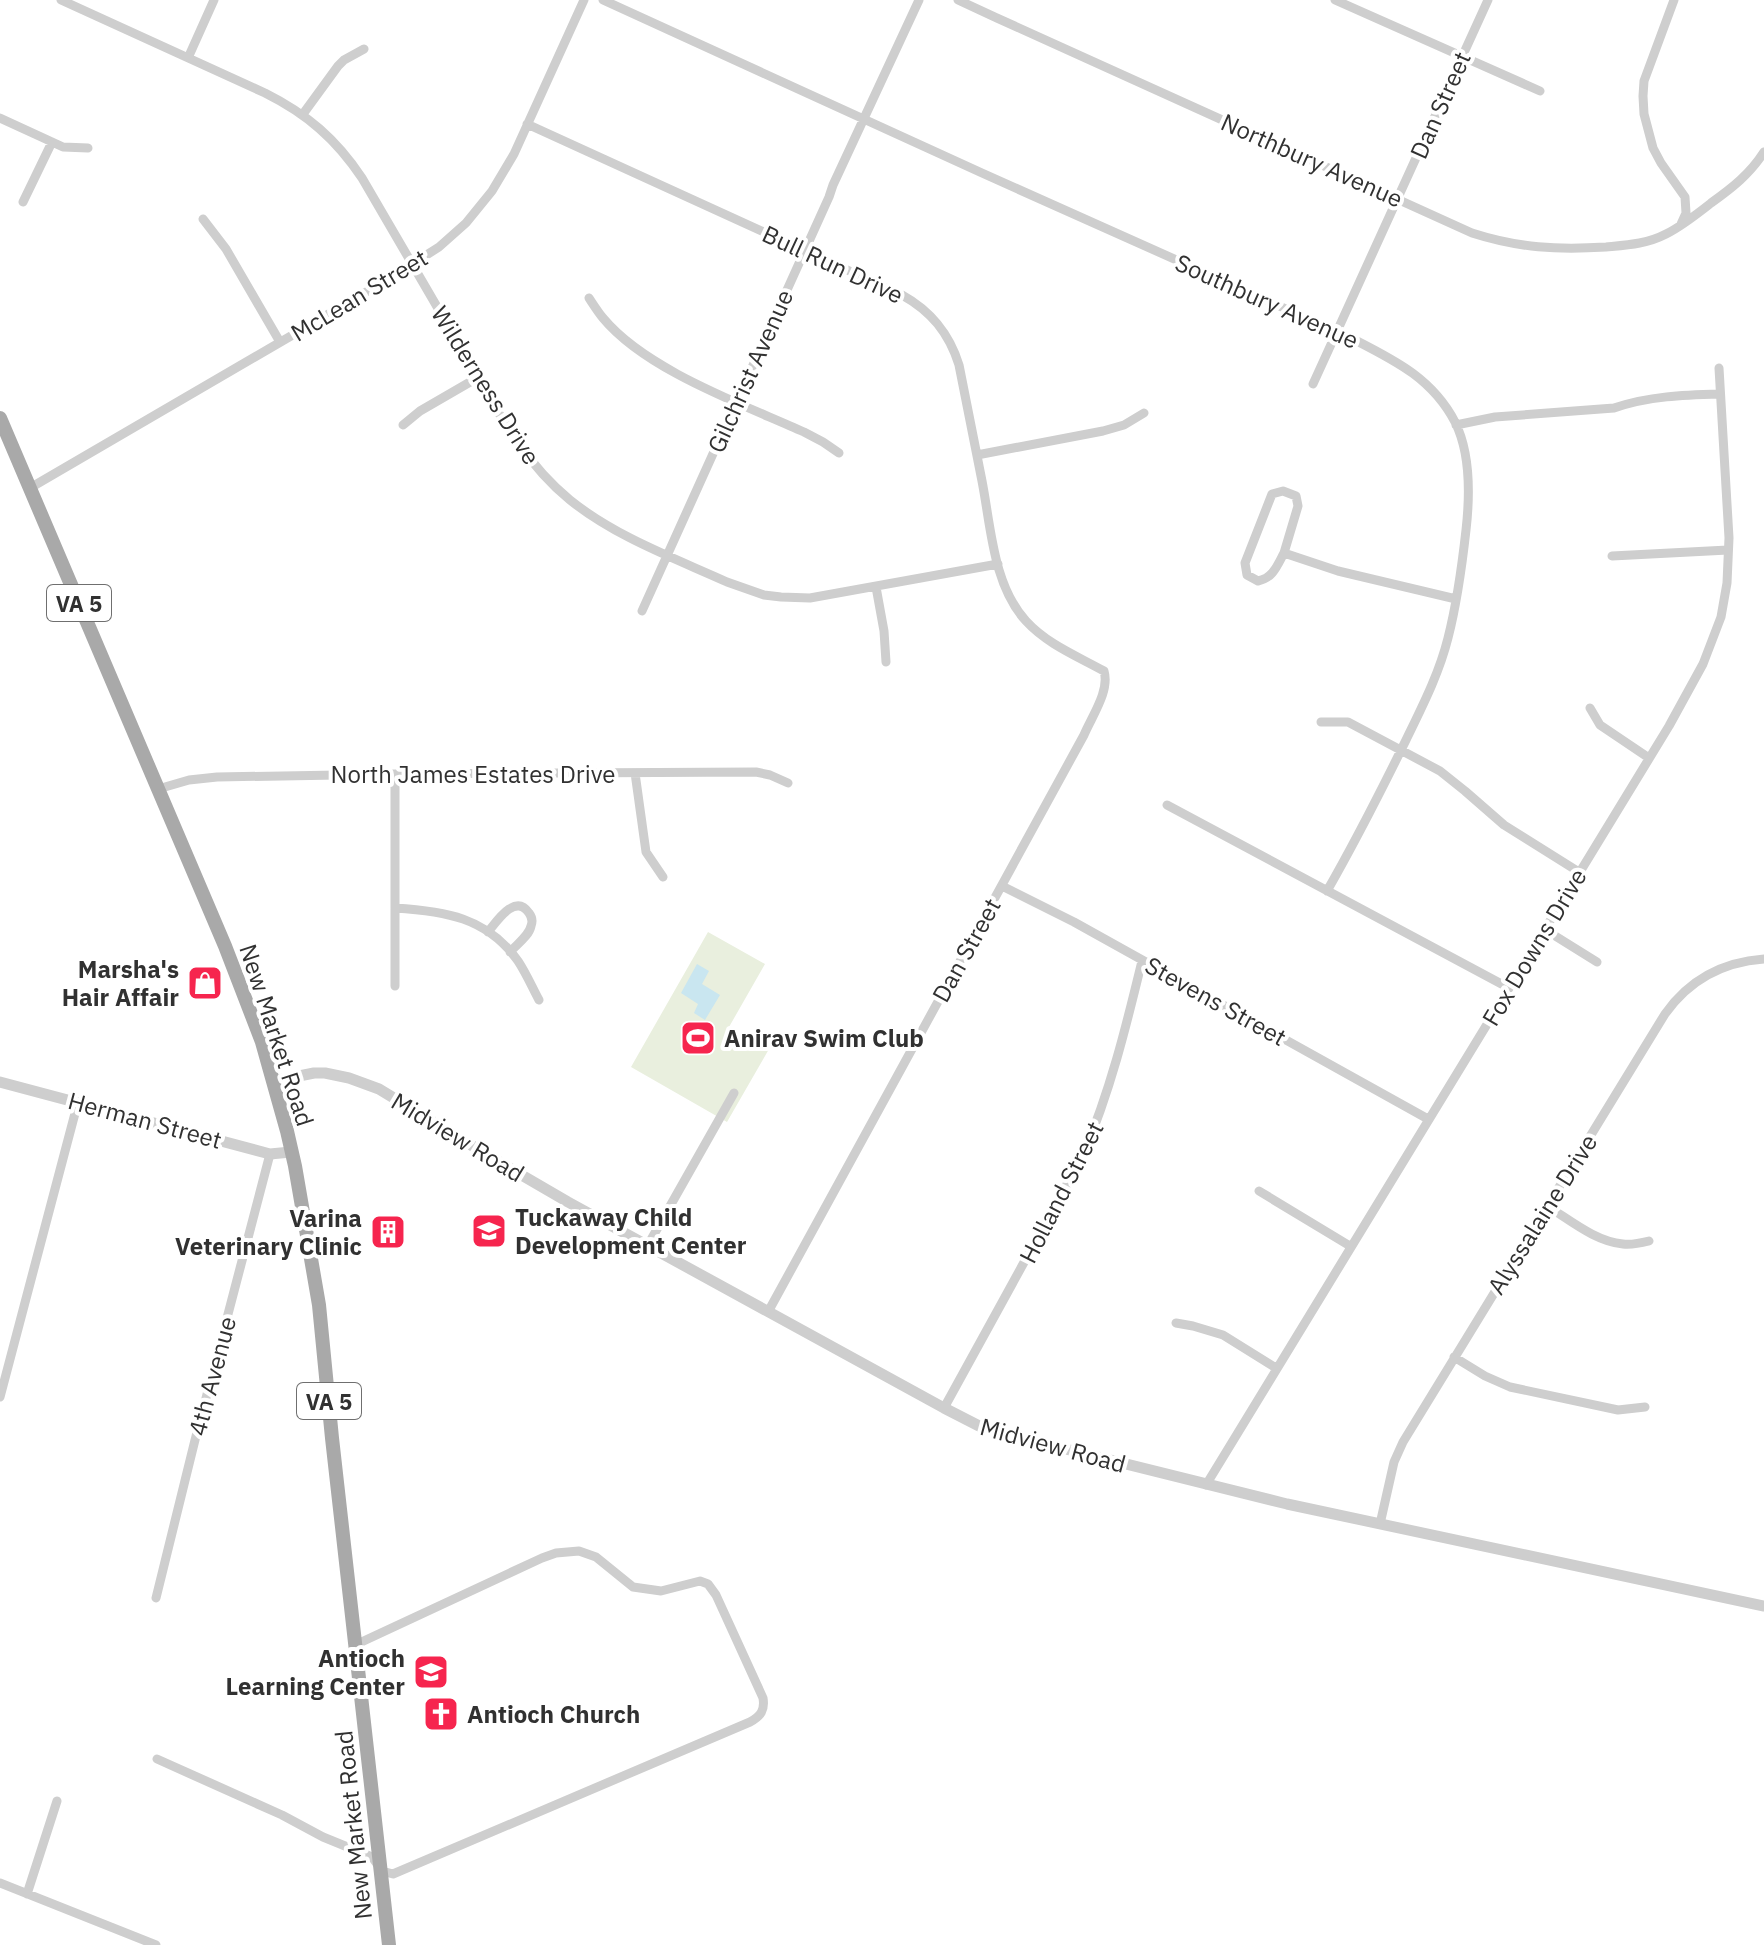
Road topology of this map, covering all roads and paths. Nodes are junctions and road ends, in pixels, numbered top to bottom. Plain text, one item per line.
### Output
1 (61, 0) edge
2 (214, 0) edge
3 (584, 0) edge
4 (603, 0) edge
5 (919, 0) edge
6 (958, 0) edge
7 (1335, 0) edge
8 (1488, 0) edge
9 (1674, 0) edge
10 (364, 49) dead end
11 (1462, 56) junction
12 (188, 58) junction
13 (1540, 91) dead end
14 (303, 114) junction
15 (0, 118) edge
16 (864, 119) junction
17 (527, 124) junction
18 (52, 142) junction
19 (88, 148) dead end
20 (1764, 152) edge
21 (1397, 199) junction
22 (23, 202) dead end
23 (203, 219) dead end
24 (1679, 227) junction
25 (805, 250) junction
26 (412, 264) junction
27 (589, 298) dead end
28 (1338, 332) junction
29 (280, 342) junction
30 (1719, 368) dead end
31 (477, 378) junction
32 (1313, 384) dead end
33 (1720, 394) junction
34 (737, 402) junction
35 (1144, 413) dead end
36 (0, 418) edge
37 (403, 425) dead end
38 (1456, 425) junction
39 (839, 453) dead end
40 (977, 455) junction
41 (30, 488) junction
42 (1728, 550) junction
43 (1284, 553) junction
44 (667, 555) junction
45 (1612, 556) dead end
46 (998, 564) junction
47 (876, 587) junction
48 (1456, 599) junction
49 (642, 611) dead end
50 (886, 662) dead end
51 (1102, 670) joint
52 (1590, 708) dead end
53 (1321, 722) dead end
54 (1401, 751) junction
55 (1649, 758) junction
56 (635, 773) junction
57 (395, 774) junction
58 (788, 783) dead end
59 (158, 789) junction
60 (1167, 805) dead end
61 (1579, 872) junction
62 (663, 877) dead end
63 (1002, 886) junction
64 (1327, 891) junction
65 (395, 908) junction
66 (1544, 929) junction
67 (488, 932) junction
68 (510, 952) junction
69 (1764, 959) edge
70 (1142, 961) junction
71 (1597, 962) dead end
72 (395, 986) dead end
73 (1509, 988) junction
74 (539, 1000) dead end
75 (274, 1081) junction
76 (0, 1082) edge
77 (734, 1093) dead end
78 (78, 1102) junction
79 (1428, 1119) junction
80 (291, 1152) junction
81 (270, 1154) junction
82 (1259, 1191) dead end
83 (1547, 1206) junction
84 (1649, 1241) dead end
85 (648, 1245) junction
86 (1350, 1246) junction
87 (768, 1312) junction
88 (1176, 1323) dead end
89 (1454, 1357) junction
90 (1276, 1368) junction
91 (0, 1397) edge
92 (1645, 1407) dead end
93 (944, 1408) junction
94 (1206, 1485) junction
95 (1380, 1524) junction
96 (156, 1598) dead end
97 (1764, 1606) edge
98 (355, 1645) junction
99 (157, 1759) dead end
100 (57, 1801) dead end
101 (382, 1871) junction
102 (0, 1883) edge
103 (27, 1894) junction
104 (156, 1945) edge
105 (389, 1945) edge

1 - 12 street, Wilderness Drive
2 - 12 street
3 - 17 street, McLean Street
4 - 16 street, Southbury Avenue
5 - 16 street, Gilchrist Avenue
6 - 21 street, Northbury Avenue
7 - 11 street
8 - 11 street, Dan Street
9 - 24 street
10 - 14 street
11 - 13 street
11 - 21 street, Dan Street
12 - 14 street, Wilderness Drive
14 - 26 street, Wilderness Drive
15 - 18 street
16 - 25 street, Gilchrist Avenue
16 - 28 street, Southbury Avenue
17 - 25 street, Bull Run Drive
17 - 26 street, McLean Street
18 - 19 street
18 - 22 street
20 - 24 street, Northbury Avenue
21 - 24 street, Northbury Avenue
21 - 28 street, Dan Street
23 - 29 street
25 - 34 street, Gilchrist Avenue
25 - 40 street, Bull Run Drive
26 - 29 street, McLean Street
26 - 31 street, Wilderness Drive
27 - 34 street
28 - 32 street, Dan Street
28 - 38 street, Southbury Avenue
29 - 41 street, McLean Street
30 - 33 street, Fox Downs Drive
31 - 37 street
31 - 44 street, Wilderness Drive
33 - 38 street
33 - 42 street, Fox Downs Drive
34 - 39 street
34 - 44 street, Gilchrist Avenue
35 - 40 street
36 - 41 main road, New Market Road / VA 5
38 - 48 street, Southbury Avenue
40 - 46 street, Bull Run Drive
41 - 59 main road, New Market Road / VA 5
42 - 45 street
42 - 55 street, Fox Downs Drive
43 - 43 street
43 - 48 street
44 - 47 street, Wilderness Drive
44 - 49 street, Gilchrist Avenue
46 - 47 street, Wilderness Drive
46 - 51 street, Bull Run Drive
47 - 50 street
48 - 54 street, Southbury Avenue
51 - 63 street, Dan Street
52 - 55 street
53 - 54 street
54 - 61 street
54 - 64 street, Southbury Avenue
55 - 61 street, Fox Downs Drive
56 - 57 street, North James Estates Drive
56 - 58 street, North James Estates Drive
56 - 62 street
57 - 59 street, North James Estates Drive
57 - 65 street
59 - 75 main road, New Market Road / VA 5
60 - 64 street
61 - 66 street, Fox Downs Drive
63 - 70 street, Stevens Street
63 - 87 street, Dan Street
64 - 73 street
65 - 67 street
65 - 72 street
66 - 71 street
66 - 73 street, Fox Downs Drive
67 - 68 street
67 - 68 street
68 - 74 street
69 - 83 street, Alyssalaine Drive
70 - 79 street, Stevens Street
70 - 93 street, Holland Street
73 - 79 street, Fox Downs Drive
75 - 80 main road, New Market Road / VA 5
75 - 85 street, Midview Road
76 - 78 street, Herman Street
77 - 85 street
78 - 81 street, Herman Street
78 - 91 street
79 - 86 street, Fox Downs Drive
80 - 81 street, Herman Street
80 - 98 main road, New Market Road / VA 5
81 - 96 street, 4th Avenue
82 - 86 street
83 - 84 street
83 - 89 street, Alyssalaine Drive
85 - 87 street, Midview Road
86 - 90 street, Fox Downs Drive
87 - 93 street, Midview Road
88 - 90 street
89 - 92 street
89 - 95 street, Alyssalaine Drive
90 - 94 street, Fox Downs Drive
93 - 94 street, Midview Road
94 - 95 street, Midview Road
95 - 97 street, Midview Road
98 - 101 main road, New Market Road / VA 5
98 - 101 street
99 - 101 street
100 - 103 street
101 - 105 main road, New Market Road / VA 5
102 - 103 street
103 - 104 street

